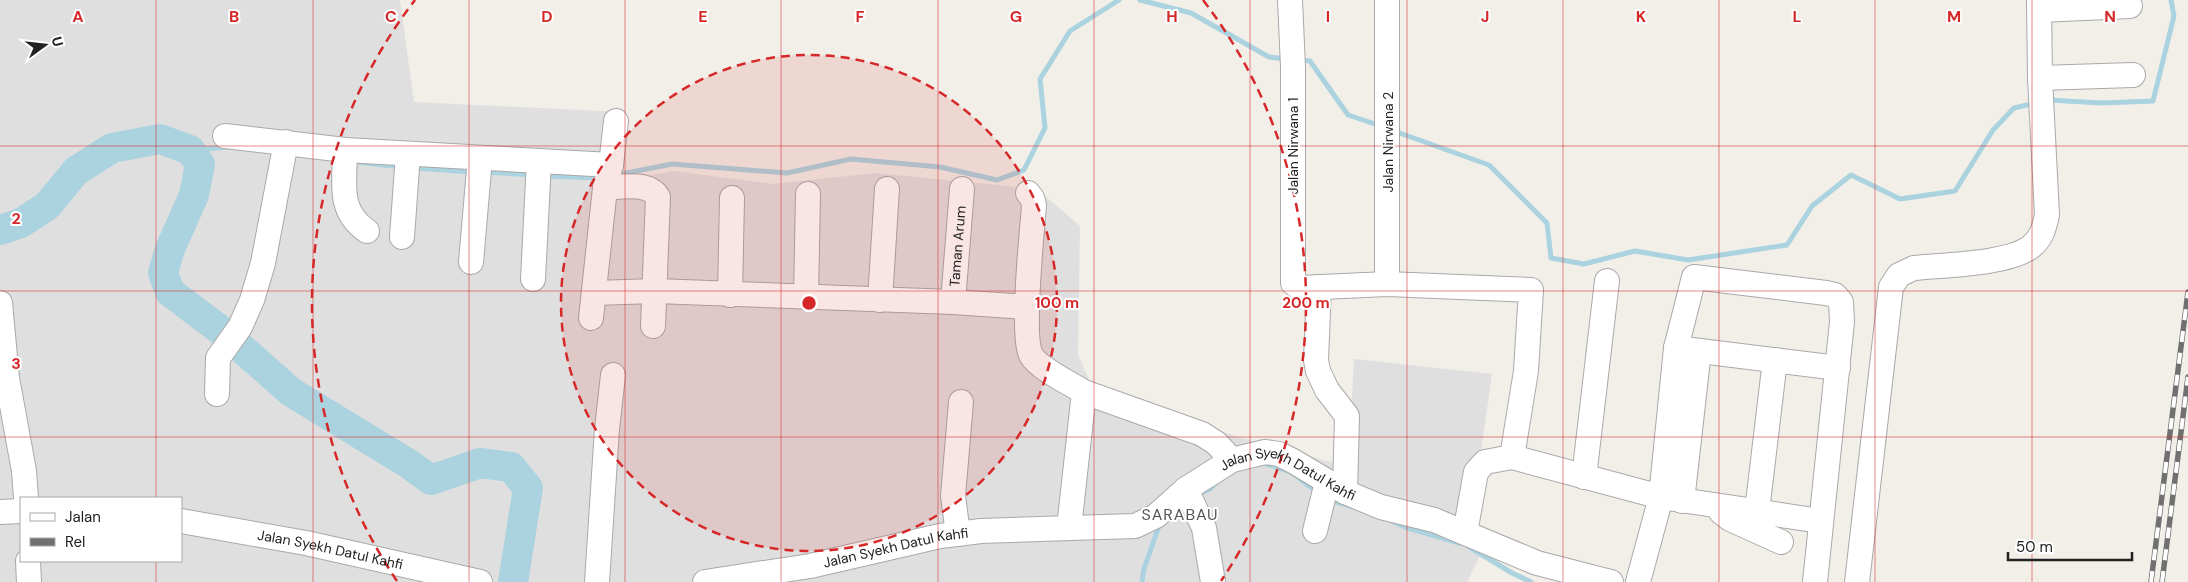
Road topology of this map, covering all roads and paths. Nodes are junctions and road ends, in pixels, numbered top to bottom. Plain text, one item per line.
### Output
1 (1290, 0) edge
2 (1387, 0) edge
3 (2039, 5) edge
4 (2130, 6) dead end
5 (2133, 76) dead end
6 (2041, 93) junction
7 (616, 121) dead end
8 (226, 136) dead end
9 (285, 151) junction
10 (345, 157) junction
11 (408, 166) junction
12 (478, 166) junction
13 (538, 171) junction
14 (608, 176) junction
15 (887, 189) dead end
16 (962, 189) dead end
17 (1028, 193) dead end
18 (808, 194) dead end
19 (732, 198) dead end
20 (367, 232) dead end
21 (402, 237) dead end
22 (471, 262) dead end
23 (533, 279) dead end
24 (1607, 281) dead end
25 (1387, 284) junction
26 (1310, 287) junction
27 (655, 291) junction
28 (595, 293) junction
29 (730, 295) junction
30 (806, 297) junction
31 (880, 300) junction
32 (953, 302) junction
33 (0, 303) edge
34 (1027, 307) junction
35 (591, 318) dead end
36 (653, 326) dead end
37 (1688, 349) junction
38 (1775, 360) junction
39 (1838, 368) junction
40 (613, 375) dead end
41 (1084, 392) junction
42 (217, 394) dead end
43 (961, 402) dead end
44 (1512, 457) junction
45 (1232, 460) junction
46 (1584, 477) junction
47 (1330, 493) junction
48 (1190, 495) junction
49 (26, 497) edge
50 (1671, 499) junction
51 (1711, 505) junction
52 (20, 511) edge
53 (1757, 511) junction
54 (0, 512) edge
55 (182, 521) edge
56 (1820, 521) junction
57 (1070, 528) junction
58 (1315, 531) dead end
59 (1465, 533) junction
60 (958, 534) junction
61 (1781, 542) dead end
62 (28, 562) edge
63 (1533, 573) edge
64 (782, 576) edge
65 (29, 582) edge
66 (480, 582) edge
67 (597, 582) edge
68 (705, 582) edge
69 (1213, 582) edge
70 (1611, 582) edge
71 (1638, 582) edge
72 (1815, 582) edge
73 (1857, 582) edge

1 - 26 street, Jalan Nirwana 1
2 - 25 street, Jalan Nirwana 2
3 - 4 street
3 - 6 street
5 - 6 street
6 - 73 street
7 - 14 street
8 - 9 street
9 - 10 street
9 - 42 street
10 - 11 street
10 - 20 street
11 - 12 street
11 - 21 street
12 - 13 street
12 - 22 street
13 - 14 street
13 - 23 street
14 - 27 street
14 - 28 street
15 - 31 street
16 - 32 street, Taman Arum
17 - 34 street
18 - 30 street
19 - 29 street
24 - 46 street
25 - 26 street
25 - 44 street
26 - 47 street
27 - 28 street
27 - 29 street
27 - 36 street
28 - 35 street
29 - 30 street
30 - 31 street
31 - 32 street
32 - 34 street
33 - 49 street
34 - 41 street
37 - 38 street
37 - 39 street
37 - 50 street
38 - 39 street
38 - 53 street
39 - 56 street
40 - 67 street
41 - 45 street
41 - 57 street
43 - 60 street
44 - 46 street
44 - 59 street
45 - 47 street, Jalan Syekh Datul Kahfi
45 - 48 street, Jalan Syekh Datul Kahfi
46 - 50 street
47 - 58 street
47 - 59 street, Jalan Syekh Datul Kahfi
48 - 57 street, Jalan Syekh Datul Kahfi
48 - 69 street
50 - 51 street
50 - 71 street
51 - 53 street
51 - 61 street
52 - 54 street
53 - 56 street
55 - 66 street, Jalan Syekh Datul Kahfi
56 - 72 street
57 - 60 street, Jalan Syekh Datul Kahfi
59 - 63 street, Jalan Syekh Datul Kahfi
60 - 64 street, Jalan Syekh Datul Kahfi
62 - 65 street
63 - 70 street, Jalan Syekh Datul Kahfi
64 - 68 street, Jalan Syekh Datul Kahfi

